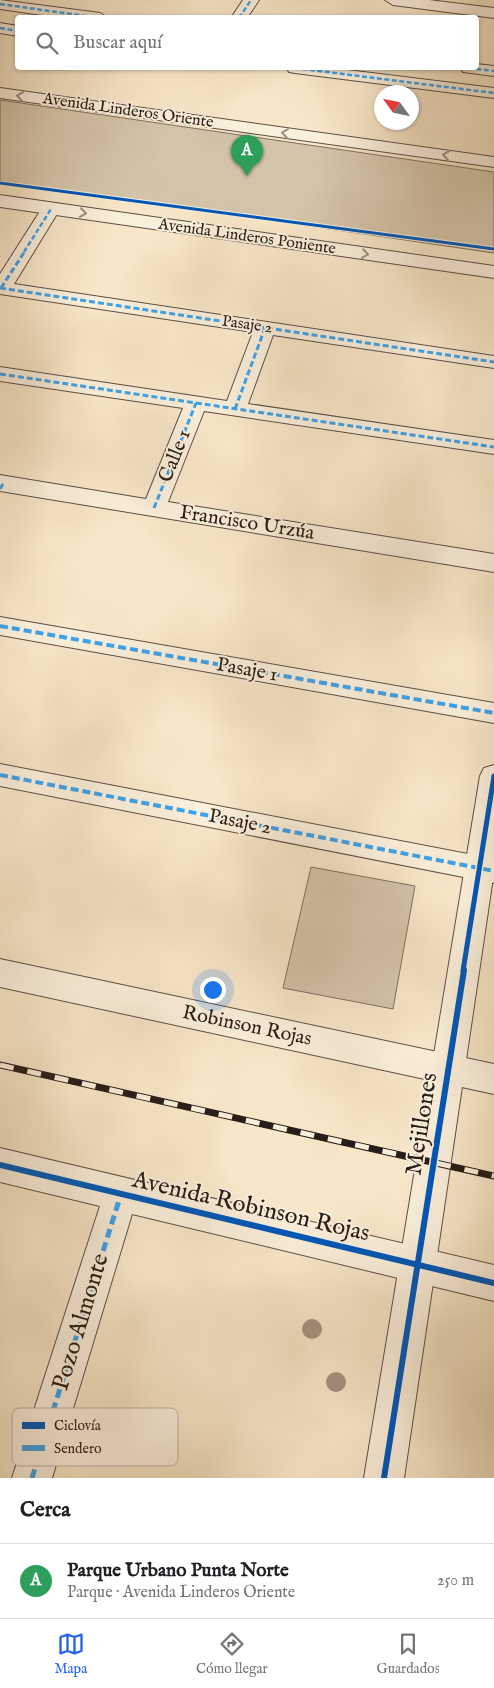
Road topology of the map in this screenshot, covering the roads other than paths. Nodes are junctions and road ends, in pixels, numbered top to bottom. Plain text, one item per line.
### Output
1 (251, 0) edge
2 (393, 0) edge
3 (0, 4) edge
4 (494, 13) edge
5 (79, 15) edge
6 (241, 15) edge
7 (0, 28) edge
8 (15, 30) edge
9 (479, 69) edge
10 (311, 70) edge
11 (494, 71) edge
12 (0, 93) edge
13 (494, 93) edge
14 (494, 162) edge
15 (0, 201) edge
16 (51, 209) junction
17 (494, 272) edge
18 (0, 288) edge
19 (264, 328) junction
20 (494, 362) edge
21 (0, 374) edge
22 (196, 403) junction
23 (235, 409) junction
24 (494, 447) edge
25 (1, 485) edge
26 (154, 508) junction
27 (494, 563) edge
28 (0, 626) edge
29 (494, 713) edge
30 (0, 775) edge
31 (494, 776) edge
32 (487, 870) edge
33 (0, 973) edge
34 (448, 1069) junction
35 (494, 1079) edge
36 (0, 1165) edge
37 (120, 1194) junction
38 (417, 1265) junction
39 (494, 1283) edge
40 (54, 1408) edge
41 (36, 1466) edge
42 (32, 1478) edge
43 (384, 1478) edge

1 - 6 street
2 - 4 street
3 - 5 street
7 - 8 street
9 - 11 street
10 - 13 street
14 -> 12 street, Avenida Linderos Oriente
15 - 16 street, Avenida Linderos Poniente
16 -> 17 street, Avenida Linderos Poniente
16 - 18 street
18 - 19 street, Pasaje 2
19 - 20 street, Pasaje 2
19 - 23 street
21 - 22 street
22 - 23 street
22 - 26 street, Calle 1
23 - 24 street
25 - 26 street, Francisco Urzúa
26 - 27 street, Francisco Urzúa
28 - 29 street, Pasaje 1
30 - 32 street, Pasaje 2
31 - 32 street, Mejillones
32 - 34 street, Mejillones
33 - 34 street, Robinson Rojas
34 - 35 street, Robinson Rojas
34 - 38 street, Mejillones
36 - 37 street, Avenida Robinson Rojas
37 - 38 street, Avenida Robinson Rojas
37 - 40 street, Pozo Almonte
38 - 39 street, Avenida Robinson Rojas
38 - 43 street, Mejillones
41 - 42 street, Pozo Almonte

